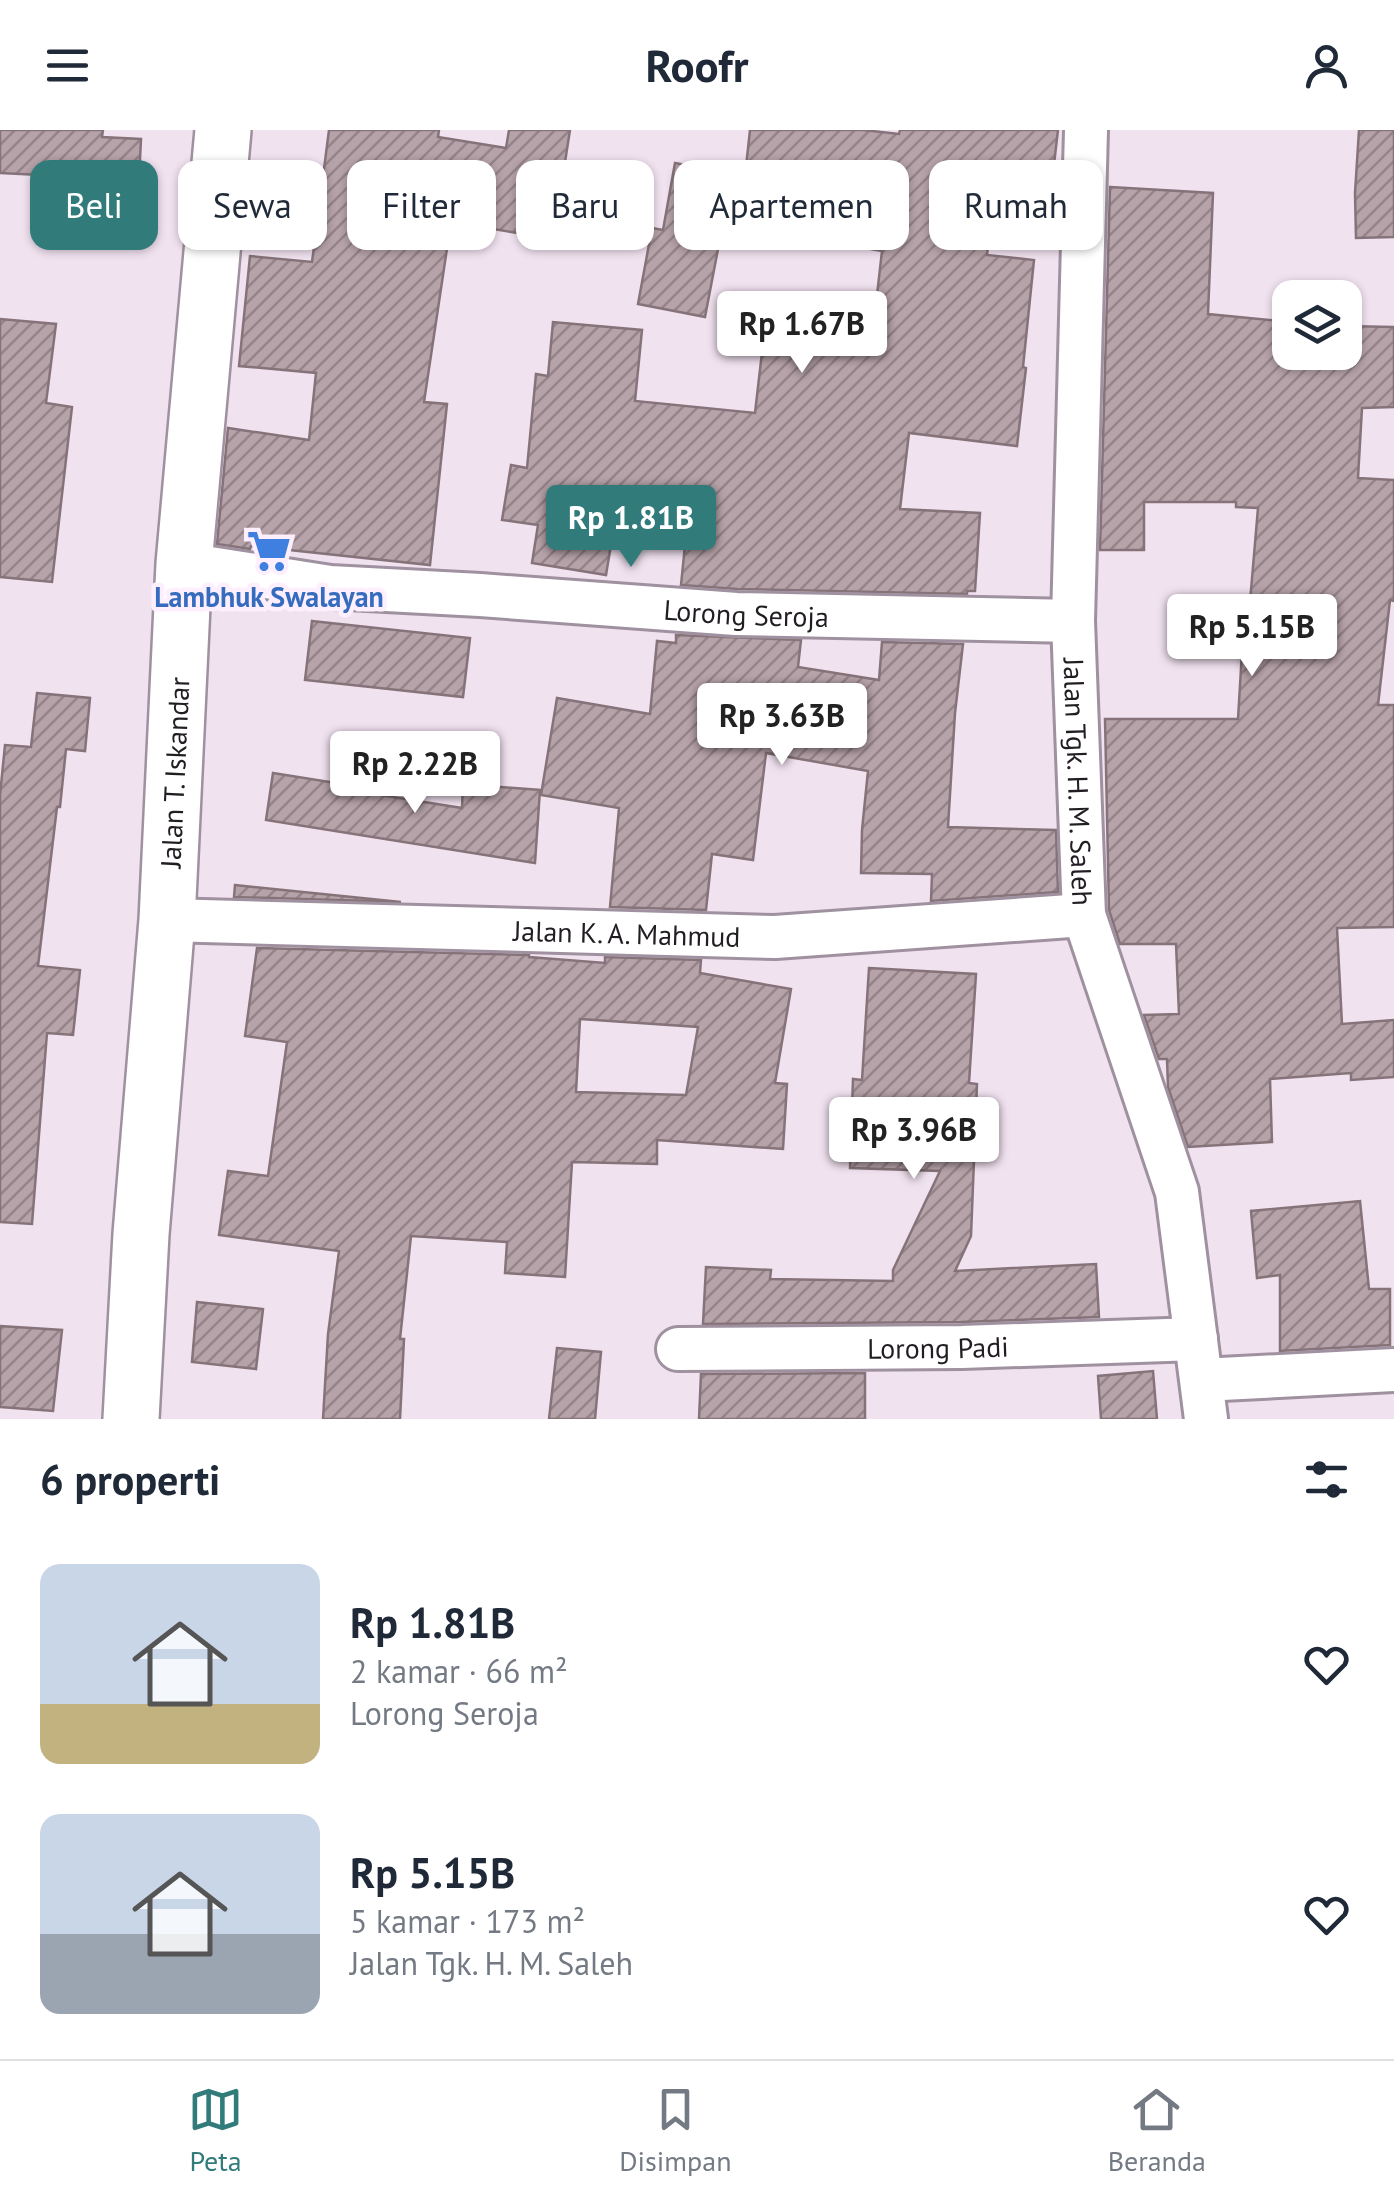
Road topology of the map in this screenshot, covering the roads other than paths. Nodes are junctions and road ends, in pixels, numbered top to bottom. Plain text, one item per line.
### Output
1 (223, 130) edge
2 (1086, 130) edge
3 (184, 564) junction
4 (1073, 621) junction
5 (1084, 914) junction
6 (167, 920) junction
7 (678, 1348) dead end
8 (1394, 1370) edge
9 (1201, 1379) edge
10 (131, 1419) edge

1 - 3 street, Jalan T. Iskandar
2 - 4 street, Jalan Tgk. H. M. Saleh
3 - 4 street, Lorong Seroja
3 - 6 street, Jalan T. Iskandar
4 - 5 street, Jalan Tgk. H. M. Saleh
5 - 6 street, Jalan K. A. Mahmud
5 - 9 street, Jalan Tgk. H. M. Saleh
6 - 10 street, Jalan T. Iskandar
7 - 9 street, Lorong Padi
8 - 9 street, Lorong Padi

